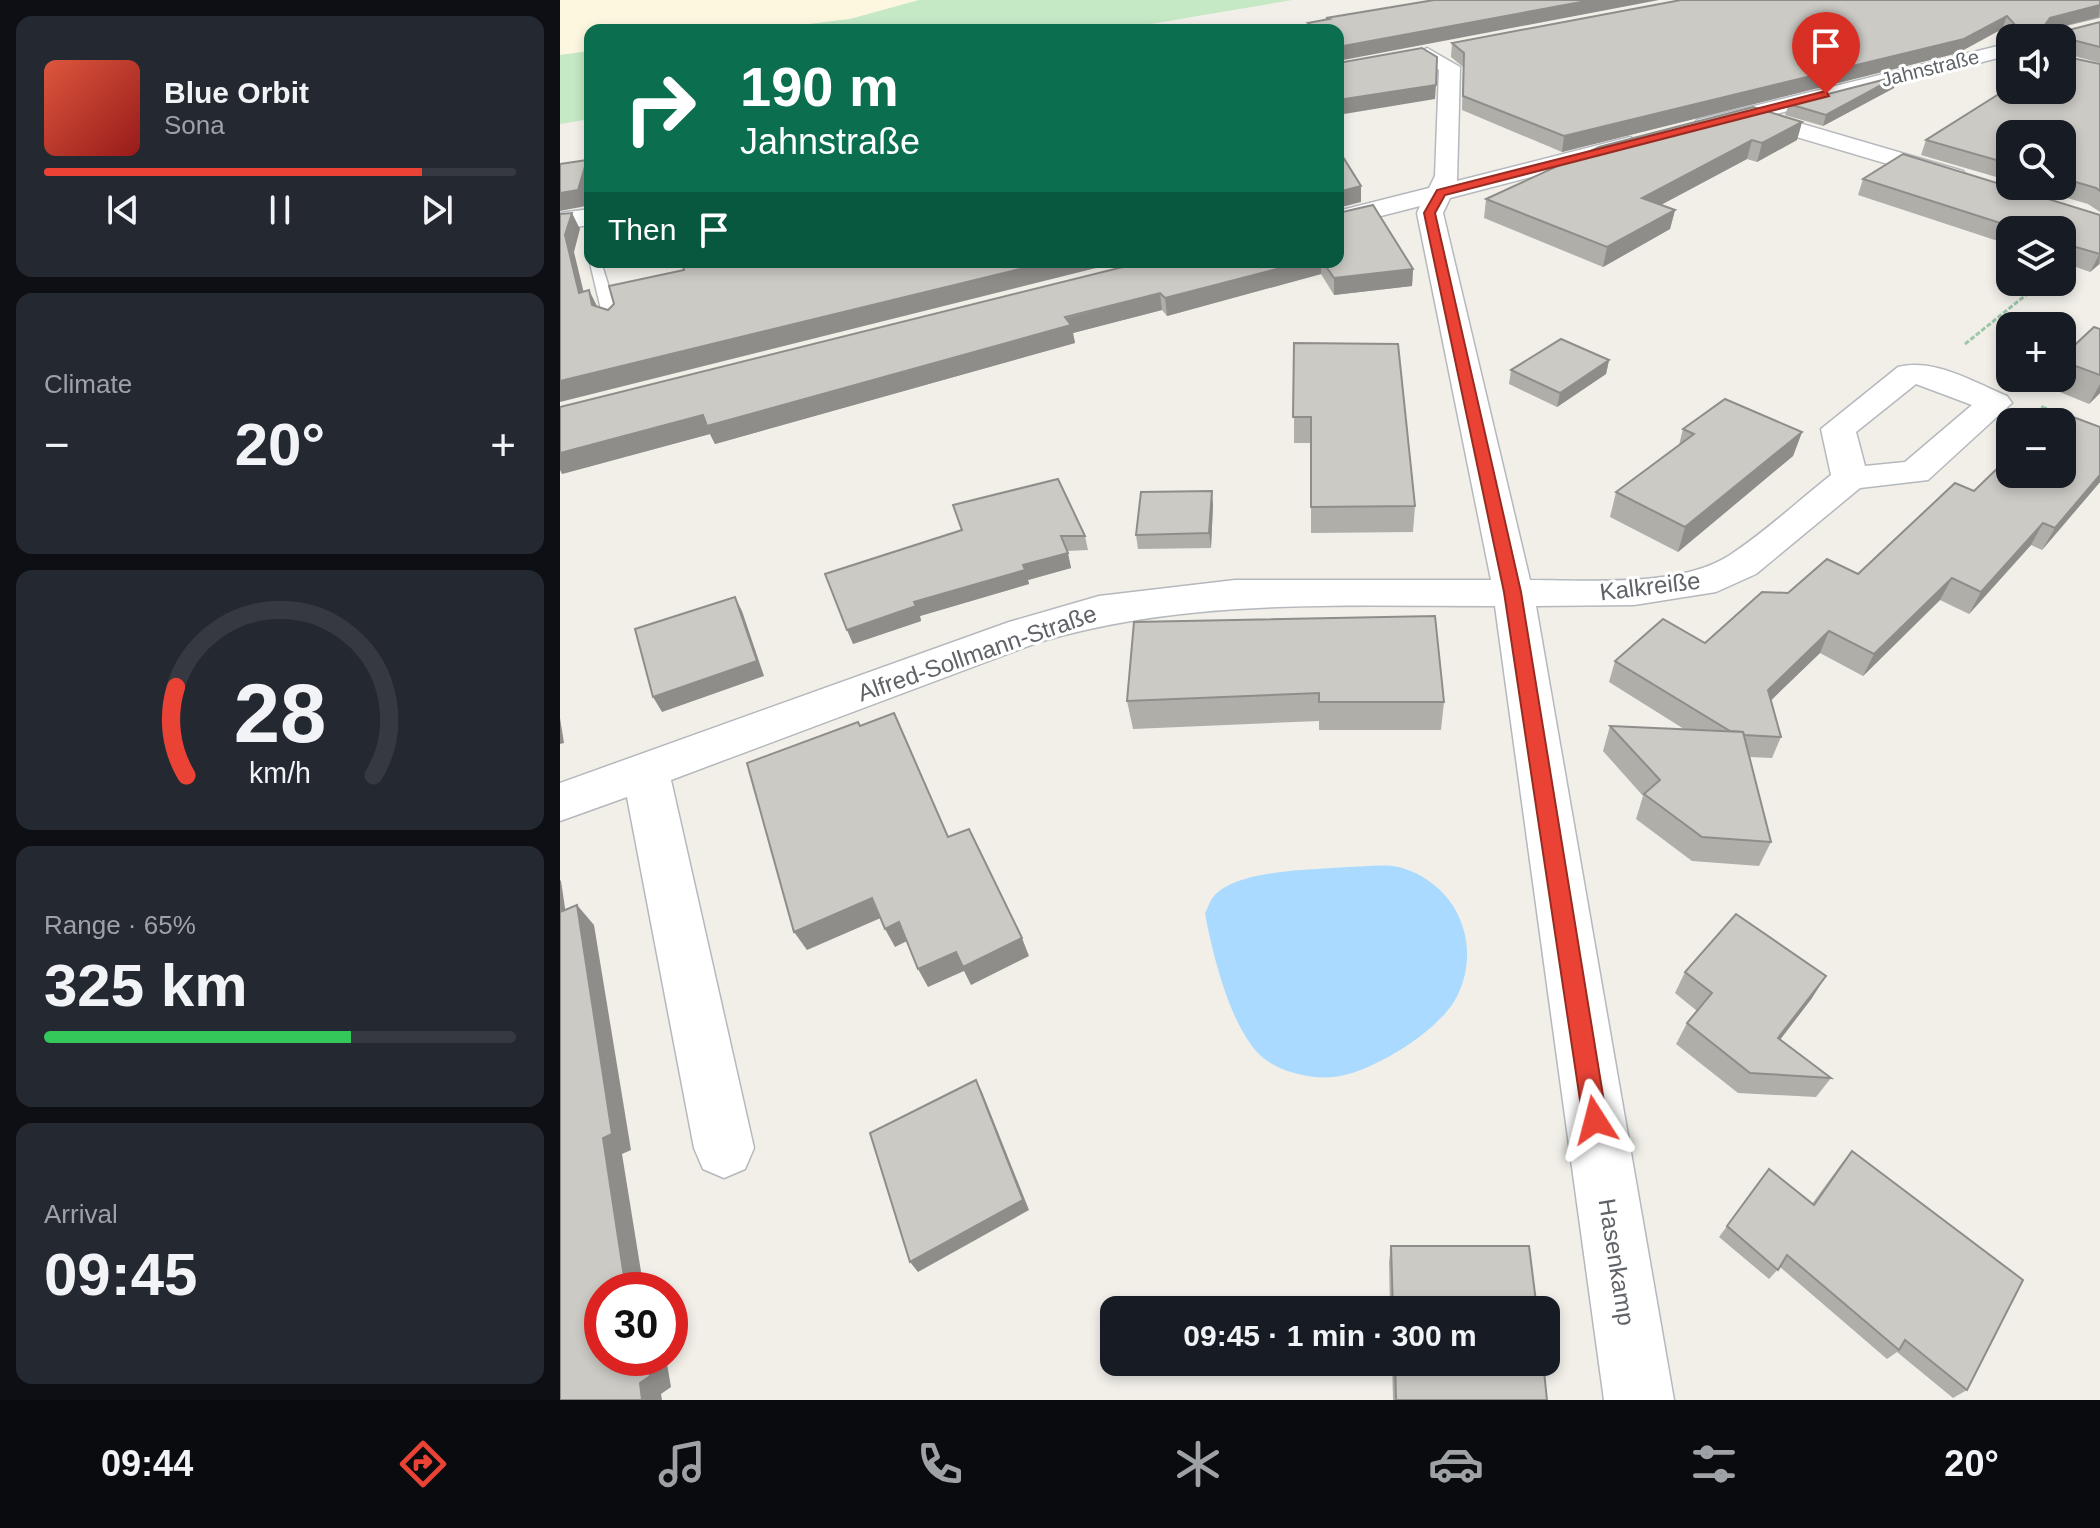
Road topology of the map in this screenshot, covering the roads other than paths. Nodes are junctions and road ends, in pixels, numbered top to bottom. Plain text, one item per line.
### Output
1 (1996, 52) edge
2 (1432, 53) edge
3 (1746, 115) junction
4 (1684, 130) edge
5 (1653, 138) edge
6 (1972, 182) edge
7 (1441, 193) junction
8 (1344, 217) edge
9 (584, 218) edge
10 (560, 221) edge
11 (596, 268) edge
12 (612, 322) edge
13 (1850, 478) junction
14 (1513, 592) junction
15 (645, 770) junction
16 (560, 802) edge
17 (724, 1148) dead end
18 (1639, 1400) edge

1 - 3 street, Jahnstraße
2 - 7 street, Hasenkamp
3 - 4 street, Jahnstraße
3 - 6 street
5 - 7 street
7 - 8 street
7 - 14 street, Hasenkamp
9 - 10 street
11 - 12 lane
13 - 13 street
13 - 14 street, Kalkreiße
14 - 15 street, Alfred-Sollmann-Straße
14 - 18 street, Hasenkamp
15 - 16 street, Alfred-Sollmann-Straße
15 - 17 street

